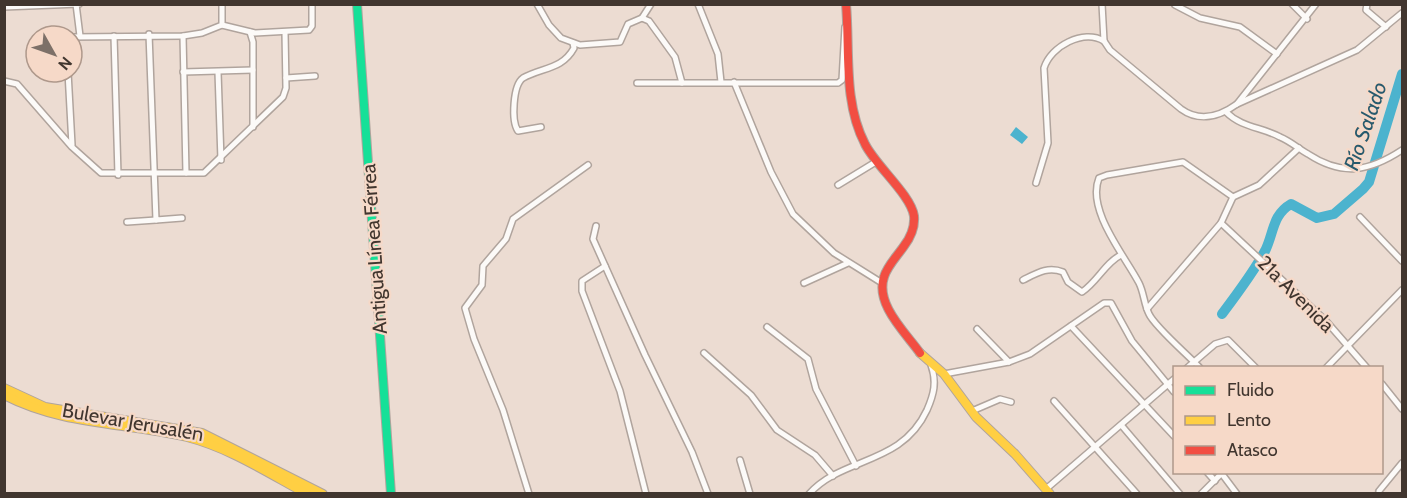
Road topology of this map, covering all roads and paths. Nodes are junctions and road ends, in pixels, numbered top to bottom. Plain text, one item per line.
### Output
1 (222, 4) edge
2 (312, 4) edge
3 (357, 4) edge
4 (537, 4) edge
5 (651, 4) edge
6 (698, 4) edge
7 (1102, 4) edge
8 (1292, 4) edge
9 (1316, 4) edge
10 (1367, 4) edge
11 (77, 5) edge
12 (1175, 5) edge
13 (7, 6) edge
14 (847, 9) edge
15 (1402, 14) edge
16 (642, 18) junction
17 (1307, 18) junction
18 (79, 24) edge
19 (222, 25) junction
20 (1386, 27) junction
21 (250, 32) junction
22 (285, 32) junction
23 (149, 34) junction
24 (84, 36) edge
25 (114, 36) junction
26 (183, 36) junction
27 (1104, 41) junction
28 (573, 43) junction
29 (1277, 54) junction
30 (253, 70) junction
31 (183, 72) junction
32 (218, 72) junction
33 (315, 76) dead end
34 (286, 78) junction
35 (4, 81) edge
36 (721, 82) junction
37 (734, 82) junction
38 (637, 83) dead end
39 (682, 83) junction
40 (69, 84) edge
41 (1246, 93) junction
42 (1252, 99) junction
43 (1237, 105) junction
44 (1226, 112) junction
45 (253, 127) junction
46 (541, 127) dead end
47 (72, 147) junction
48 (1299, 148) junction
49 (1402, 150) edge
50 (221, 160) junction
51 (874, 162) junction
52 (588, 165) dead end
53 (186, 173) junction
54 (153, 174) junction
55 (118, 175) junction
56 (1036, 183) dead end
57 (838, 185) dead end
58 (1233, 197) junction
59 (1360, 217) dead end
60 (182, 218) dead end
61 (156, 220) junction
62 (127, 222) dead end
63 (1221, 223) junction
64 (596, 226) dead end
65 (1121, 255) junction
66 (1402, 261) edge
67 (848, 263) junction
68 (605, 266) junction
69 (1023, 280) dead end
70 (804, 283) dead end
71 (882, 283) junction
72 (1402, 290) edge
73 (1147, 309) junction
74 (1071, 326) junction
75 (767, 327) dead end
76 (977, 328) dead end
77 (1346, 345) junction
78 (704, 353) dead end
79 (1009, 362) junction
80 (1194, 362) junction
81 (931, 366) junction
82 (1189, 366) edge
83 (1198, 366) edge
84 (1254, 366) edge
85 (1328, 366) edge
86 (1365, 366) edge
87 (944, 374) junction
88 (1173, 380) edge
89 (1168, 385) junction
90 (1383, 385) edge
91 (4, 388) edge
92 (1173, 391) edge
93 (4, 395) edge
94 (1054, 401) dead end
95 (1011, 402) dead end
96 (1147, 405) junction
97 (1402, 409) edge
98 (972, 411) junction
99 (1122, 426) junction
100 (1173, 435) edge
101 (1097, 447) junction
102 (740, 460) dead end
103 (1402, 463) edge
104 (856, 466) junction
105 (1209, 474) edge
106 (1222, 474) edge
107 (1224, 474) edge
108 (833, 476) junction
109 (1215, 481) junction
110 (1048, 491) edge
111 (1379, 491) dead end
112 (307, 494) edge
113 (323, 494) edge
114 (391, 494) edge
115 (529, 494) edge
116 (646, 494) edge
117 (708, 494) edge
118 (750, 494) edge
119 (809, 494) edge
120 (1137, 494) edge
121 (1180, 494) edge
122 (1201, 494) edge
123 (1237, 494) edge

1 - 19 street
2 - 22 street
3 - 114 street, Antigua Línea Férrea
4 - 28 street
5 - 16 street
6 - 36 street
7 - 27 street
8 - 17 street
9 - 17 street
10 - 20 street
11 - 13 street
11 - 18 street
12 - 29 street
14 - 37 street
14 - 51 street
15 - 20 street
16 - 28 street
16 - 39 street
17 - 29 street
19 - 21 street
19 - 26 street
20 - 42 street
21 - 22 street
21 - 30 street
22 - 34 street
23 - 25 street
23 - 26 street
23 - 54 street
24 - 25 street
25 - 55 street
26 - 31 street
27 - 44 street
27 - 56 street
28 - 46 street
29 - 41 street
30 - 32 street
30 - 45 street
31 - 32 street
31 - 53 street
32 - 50 street
33 - 34 street
34 - 45 street
35 - 47 street
36 - 37 street
36 - 39 street
37 - 67 street
38 - 39 street
40 - 47 street
41 - 42 street
41 - 43 street
42 - 43 street
43 - 44 street
44 - 48 street
45 - 50 street
47 - 55 street
48 - 49 street
48 - 58 street
50 - 53 street
51 - 57 street
51 - 71 street
52 - 115 street
53 - 54 street
54 - 55 street
54 - 61 street
58 - 63 street
58 - 65 street
59 - 66 street
60 - 61 street
61 - 62 street
63 - 73 street
63 - 77 street, 21a Avenida
64 - 68 street
65 - 69 street
65 - 73 street
67 - 70 street
67 - 71 street
68 - 116 street
68 - 117 street
71 - 81 street
72 - 77 street
73 - 80 street
74 - 79 street
74 - 89 street
74 - 96 street
75 - 104 street
76 - 79 street
77 - 85 street
77 - 86 street, 21a Avenida
78 - 108 street
79 - 87 street
80 - 82 street
80 - 83 street
80 - 84 street
81 - 87 street
81 - 104 street
87 - 98 street
88 - 89 street
89 - 92 street
89 - 96 street
90 - 97 street
91 - 113 street, Bulevar Jerusalén
93 - 112 street, Bulevar Jerusalén
94 - 101 street
95 - 98 street
96 - 99 street
96 - 100 street
98 - 110 street
99 - 101 street
99 - 121 street
101 - 110 street
101 - 120 street
102 - 118 street
103 - 111 street
104 - 108 street
105 - 109 street
106 - 109 street
107 - 123 street
108 - 119 street
109 - 122 street

